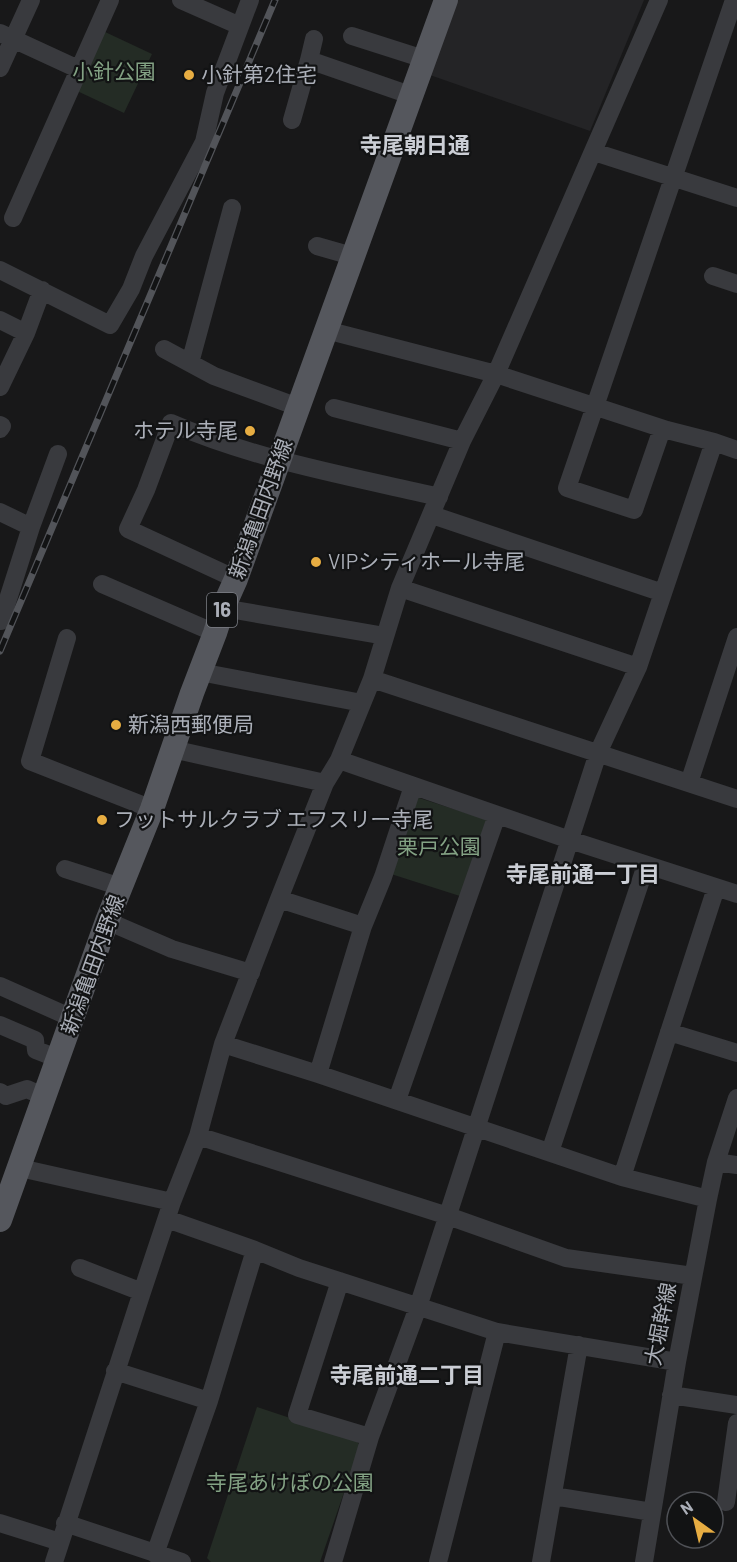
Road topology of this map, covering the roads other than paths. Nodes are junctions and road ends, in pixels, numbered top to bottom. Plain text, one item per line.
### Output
1 (31, 0) edge
2 (110, 0) edge
3 (181, 0) edge
4 (250, 0) edge
5 (446, 0) edge
6 (659, 0) edge
7 (734, 0) edge
8 (240, 26) junction
9 (7, 36) edge
10 (352, 36) dead end
11 (315, 39) dead end
12 (424, 59) junction
13 (309, 60) junction
14 (0, 68) edge
15 (78, 69) junction
16 (410, 95) junction
17 (292, 120) dead end
18 (594, 152) junction
19 (672, 178) junction
20 (737, 198) edge
21 (232, 208) dead end
22 (13, 218) dead end
23 (317, 246) dead end
24 (352, 256) junction
25 (0, 270) edge
26 (713, 276) dead end
27 (737, 284) edge
28 (42, 290) junction
29 (0, 321) edge
30 (326, 330) junction
31 (26, 333) junction
32 (164, 349) dead end
33 (190, 363) junction
34 (496, 374) junction
35 (0, 387) edge
36 (298, 407) junction
37 (595, 407) junction
38 (334, 408) dead end
39 (662, 429) junction
40 (462, 441) junction
41 (714, 442) junction
42 (737, 450) edge
43 (58, 454) dead end
44 (279, 459) junction
45 (439, 497) junction
46 (0, 512) edge
47 (432, 515) junction
48 (31, 527) junction
49 (236, 579) junction
50 (102, 584) dead end
51 (400, 588) junction
52 (663, 593) junction
53 (223, 608) junction
54 (1, 621) edge
55 (215, 633) junction
56 (385, 636) junction
57 (737, 637) edge
58 (67, 638) dead end
59 (638, 667) junction
60 (200, 672) junction
61 (372, 679) junction
62 (362, 703) junction
63 (172, 749) junction
64 (598, 753) junction
65 (339, 760) junction
66 (325, 783) junction
67 (689, 783) junction
68 (413, 786) junction
69 (737, 799) edge
70 (152, 809) junction
71 (497, 815) junction
72 (570, 840) junction
73 (646, 865) junction
74 (65, 869) dead end
75 (121, 887) junction
76 (716, 888) junction
77 (737, 894) edge
78 (279, 899) junction
79 (107, 921) junction
80 (363, 926) junction
81 (251, 973) junction
82 (0, 986) edge
83 (72, 1018) junction
84 (0, 1025) edge
85 (669, 1032) junction
86 (223, 1044) junction
87 (737, 1053) edge
88 (59, 1059) junction
89 (318, 1074) junction
90 (0, 1092) edge
91 (45, 1097) junction
92 (737, 1098) edge
93 (397, 1100) junction
94 (477, 1127) junction
95 (198, 1136) junction
96 (550, 1152) junction
97 (716, 1162) junction
98 (737, 1164) edge
99 (20, 1168) junction
100 (622, 1178) junction
101 (708, 1199) junction
102 (172, 1202) junction
103 (448, 1216) junction
104 (167, 1219) junction
105 (0, 1220) edge
106 (255, 1250) junction
107 (81, 1268) dead end
108 (693, 1276) junction
109 (340, 1281) junction
110 (142, 1292) junction
111 (418, 1307) junction
112 (497, 1332) junction
113 (579, 1345) junction
114 (677, 1362) junction
115 (115, 1371) junction
116 (671, 1395) junction
117 (209, 1401) junction
118 (737, 1405) edge
119 (737, 1423) edge
120 (370, 1437) junction
121 (554, 1496) junction
122 (726, 1502) dead end
123 (652, 1512) junction
124 (0, 1523) edge
125 (65, 1523) junction
126 (60, 1542) junction
127 (155, 1554) junction
128 (54, 1562) edge
129 (182, 1562) edge
130 (333, 1562) edge
131 (438, 1562) edge
132 (541, 1562) edge
133 (644, 1562) edge

1 - 9 street
2 - 15 street
3 - 8 street
4 - 8 street
5 - 12 main road, 新潟亀田内野線 / 16
6 - 18 street
7 - 19 street
8 - 28 street
9 - 14 street
9 - 15 street
10 - 12 street
11 - 13 street
12 - 16 main road, 新潟亀田内野線 / 16
13 - 16 street
13 - 17 street
15 - 22 street
16 - 24 main road, 新潟亀田内野線 / 16
18 - 19 street
18 - 34 street
19 - 20 street
19 - 37 street
21 - 33 street
23 - 24 street
24 - 30 main road, 新潟亀田内野線 / 16
25 - 28 street
26 - 27 street
28 - 31 street
29 - 31 street
30 - 34 street
30 - 36 main road, 新潟亀田内野線 / 16
31 - 35 street
32 - 33 street
33 - 36 street
34 - 37 street
34 - 40 street
36 - 44 main road, 新潟亀田内野線 / 16
37 - 39 street
37 - 39 street
38 - 40 street
39 - 41 street
40 - 45 street
41 - 42 street
41 - 52 street
43 - 48 street
44 - 45 street
44 - 49 main road, 新潟亀田内野線 / 16
44 - 49 street
45 - 47 street
46 - 48 street
47 - 51 street
47 - 52 street
48 - 54 street
49 - 53 main road, 新潟亀田内野線 / 16
50 - 55 street
51 - 56 street
51 - 59 street
52 - 59 street
53 - 55 main road, 新潟亀田内野線 / 16
53 - 56 street
55 - 60 main road, 新潟亀田内野線 / 16
56 - 61 street
57 - 67 street
58 - 70 street
59 - 64 street
60 - 62 street
60 - 63 main road, 新潟亀田内野線 / 16
61 - 62 street
61 - 64 street
62 - 65 street
63 - 66 street
63 - 70 main road, 新潟亀田内野線 / 16
64 - 67 street
64 - 72 street
65 - 66 street
65 - 68 street
66 - 78 street
67 - 69 street
68 - 71 street
68 - 80 street
70 - 75 main road, 新潟亀田内野線 / 16
71 - 72 street
71 - 93 street
72 - 73 street
72 - 94 street
73 - 76 street
73 - 96 street
74 - 75 street
75 - 79 main road, 新潟亀田内野線 / 16
76 - 77 street
76 - 85 street
78 - 80 street
78 - 81 street
79 - 81 street
79 - 83 main road, 新潟亀田内野線 / 16
80 - 89 street
81 - 86 street
82 - 83 street
83 - 88 main road, 新潟亀田内野線 / 16
84 - 88 street
85 - 87 street
85 - 100 street
86 - 89 street
86 - 95 street
88 - 91 main road, 新潟亀田内野線 / 16
89 - 93 street
90 - 91 street
91 - 99 main road, 新潟亀田内野線 / 16
92 - 97 street, 大堀幹線
93 - 94 street
94 - 96 street
94 - 103 street
95 - 102 street
95 - 103 street
96 - 100 street
97 - 98 street
97 - 101 street, 大堀幹線
99 - 102 street
99 - 105 main road, 新潟亀田内野線 / 16
100 - 101 street
101 - 108 street, 大堀幹線
102 - 104 street
103 - 108 street
103 - 111 street
104 - 106 street
104 - 110 street
106 - 109 street
106 - 117 street
107 - 110 street
108 - 114 street, 大堀幹線
109 - 111 street
109 - 120 street
110 - 115 street
111 - 112 street
111 - 120 street
112 - 113 street
112 - 131 street
113 - 114 street
113 - 121 street
114 - 116 street, 大堀幹線
115 - 117 street
115 - 125 street
116 - 118 street
116 - 123 street, 大堀幹線
117 - 127 street
119 - 122 street
120 - 130 street
121 - 123 street
121 - 132 street
123 - 133 street, 大堀幹線
124 - 126 street
125 - 126 street
125 - 127 street
126 - 128 street
127 - 129 street

